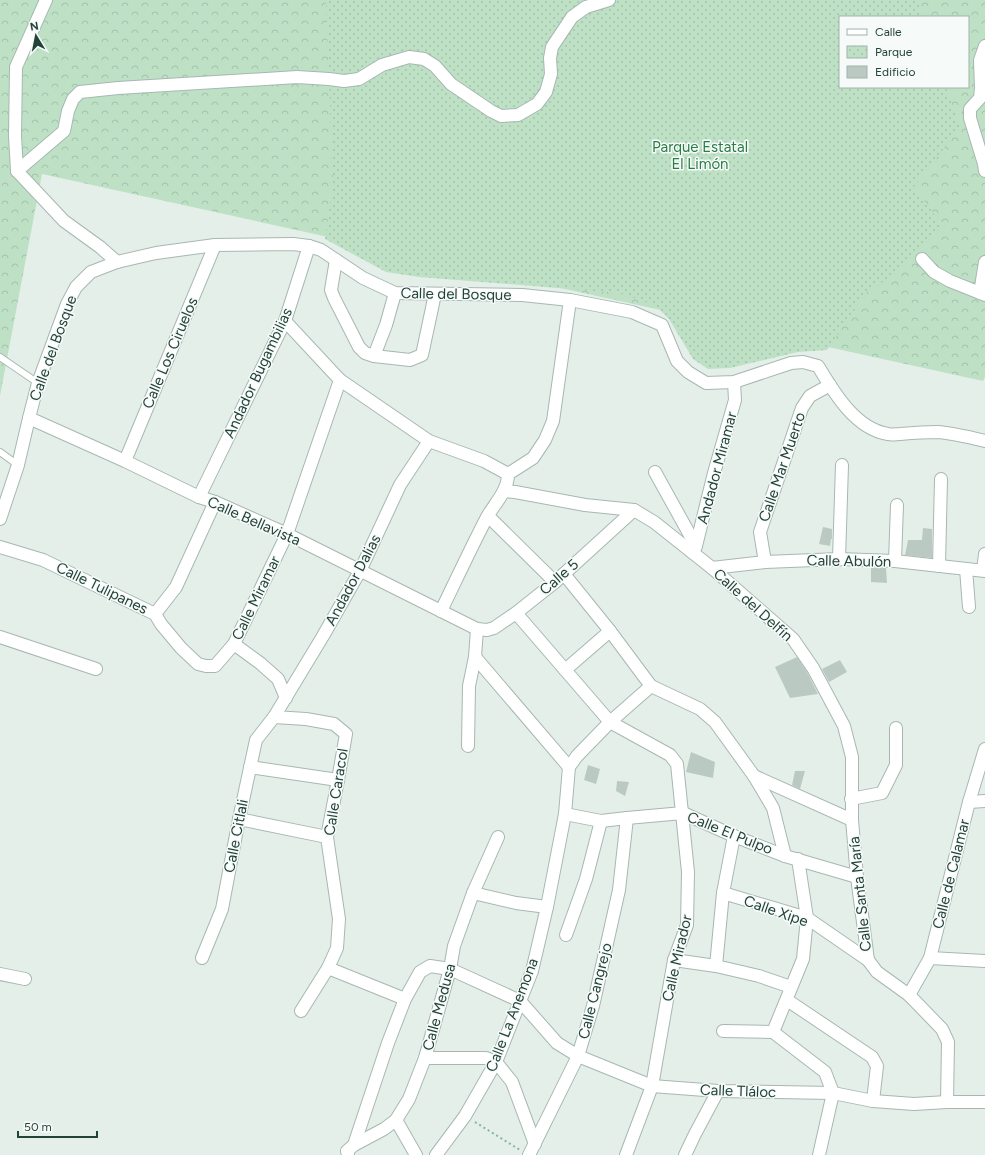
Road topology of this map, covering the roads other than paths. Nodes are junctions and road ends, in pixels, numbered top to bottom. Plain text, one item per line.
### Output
1 (46, 0) edge
2 (610, 0) edge
3 (985, 46) edge
4 (985, 167) edge
5 (17, 171) junction
6 (215, 245) junction
7 (309, 246) junction
8 (922, 259) dead end
9 (336, 260) junction
10 (117, 262) junction
11 (985, 262) edge
12 (395, 293) junction
13 (435, 294) junction
14 (982, 294) edge
15 (570, 300) junction
16 (285, 321) junction
17 (374, 356) junction
18 (0, 357) edge
19 (340, 380) junction
20 (734, 382) junction
21 (38, 383) junction
22 (830, 385) junction
23 (29, 418) junction
24 (429, 441) junction
25 (985, 441) edge
26 (0, 452) edge
27 (125, 462) junction
28 (18, 465) junction
29 (842, 465) dead end
30 (655, 472) dead end
31 (508, 477) junction
32 (940, 479) dead end
33 (504, 491) junction
34 (199, 498) junction
35 (215, 502) junction
36 (897, 505) dead end
37 (634, 510) junction
38 (488, 516) junction
39 (0, 519) edge
40 (287, 534) junction
41 (0, 547) edge
42 (695, 549) junction
43 (985, 554) edge
44 (839, 559) junction
45 (896, 561) junction
46 (765, 562) junction
47 (939, 566) junction
48 (712, 568) junction
49 (966, 569) junction
50 (984, 570) edge
51 (360, 571) junction
52 (559, 578) junction
53 (969, 607) dead end
54 (441, 611) junction
55 (516, 613) junction
56 (155, 614) junction
57 (477, 629) junction
58 (610, 631) junction
59 (0, 637) edge
60 (234, 644) junction
61 (476, 657) junction
62 (206, 666) joint
63 (96, 669) dead end
64 (566, 670) junction
65 (651, 686) junction
66 (286, 698) junction
67 (274, 717) junction
68 (610, 722) junction
69 (896, 728) dead end
70 (468, 746) dead end
71 (985, 749) edge
72 (250, 767) junction
73 (568, 767) junction
74 (754, 776) junction
75 (338, 780) junction
76 (852, 799) junction
77 (985, 801) edge
78 (970, 802) junction
79 (682, 813) junction
80 (565, 814) junction
81 (627, 818) junction
82 (239, 819) junction
83 (852, 820) junction
84 (601, 822) junction
85 (734, 836) junction
86 (327, 837) junction
87 (498, 837) dead end
88 (785, 856) junction
89 (798, 859) junction
90 (857, 877) junction
91 (473, 893) junction
92 (723, 893) junction
93 (547, 907) junction
94 (807, 918) junction
95 (566, 935) dead end
96 (202, 958) dead end
97 (930, 958) junction
98 (674, 960) junction
99 (868, 960) junction
100 (985, 961) edge
101 (716, 966) junction
102 (328, 968) junction
103 (450, 969) junction
104 (0, 974) edge
105 (26, 979) dead end
106 (791, 987) junction
107 (909, 995) junction
108 (405, 999) junction
109 (787, 1000) junction
110 (520, 1001) junction
111 (301, 1010) dead end
112 (723, 1031) dead end
113 (773, 1032) junction
114 (578, 1056) junction
115 (425, 1058) junction
116 (496, 1062) junction
117 (652, 1086) junction
118 (718, 1092) junction
119 (833, 1093) junction
120 (872, 1101) junction
121 (947, 1102) junction
122 (985, 1102) edge
123 (396, 1120) junction
124 (350, 1150) edge
125 (528, 1150) edge
126 (687, 1154) edge
127 (416, 1155) edge
128 (436, 1155) edge
129 (626, 1155) edge
130 (819, 1155) edge

1 - 5 street
2 - 5 street
3 - 4 street
5 - 10 street
6 - 7 street, Calle del Bosque
6 - 10 street, Calle del Bosque
6 - 27 street, Calle Los Ciruelos
7 - 9 street, Calle del Bosque
7 - 16 street, Andador Bugambilias
8 - 14 street
9 - 12 street, Calle del Bosque
9 - 17 street
10 - 21 street, Calle del Bosque
11 - 14 street
12 - 13 street, Calle del Bosque
12 - 17 street
13 - 15 street, Calle del Bosque
13 - 17 street
15 - 20 street, Calle del Bosque
15 - 31 street
16 - 19 street
16 - 34 street, Andador Bugambilias
18 - 21 lane
19 - 24 street
19 - 40 street, Calle Miramar
20 - 22 street, Calle del Bosque
20 - 42 street, Andador Miramar
21 - 23 street, Calle del Bosque
22 - 25 street, Calle del Bosque
22 - 46 street, Calle Mar Muerto
23 - 27 street, Calle Bellavista
23 - 28 street, Calle del Bosque
24 - 31 street
24 - 51 street, Andador Dalias
26 - 28 lane
27 - 34 street, Calle Bellavista
28 - 39 street, Calle del Bosque
29 - 44 street
30 - 42 street
31 - 33 street
32 - 47 street
33 - 37 street
33 - 38 street
34 - 35 street, Calle Bellavista
35 - 40 street, Calle Bellavista
35 - 56 street
36 - 45 street
37 - 42 street, Calle del Delfín
37 - 52 street, Calle 5
38 - 52 street
38 - 54 street
40 - 51 street, Calle Bellavista
40 - 60 street, Calle Miramar
41 - 56 street, Calle Tulipanes
42 - 48 street, Calle del Delfín
43 - 50 street
44 - 45 street, Calle Abulón
44 - 46 street, Calle Abulón
45 - 47 street, Calle Abulón
46 - 48 street, Calle Abulón
47 - 49 street, Calle Abulón
48 - 76 street, Calle del Delfín
49 - 50 street, Calle Abulón
49 - 53 street
51 - 54 street, Calle Bellavista
51 - 66 street, Andador Dalias
52 - 55 street, Calle 5
52 - 58 street
54 - 57 street, Calle Bellavista
55 - 57 street, Calle 5
55 - 64 street
56 - 62 street, Calle Tulipanes
57 - 61 street
58 - 64 street
58 - 65 street
59 - 63 street
60 - 62 street, Calle Miramar
60 - 66 street
61 - 70 street
61 - 73 street
64 - 68 street
65 - 68 street
65 - 74 street
66 - 67 street, Andador Dalias
67 - 72 street, Calle Citlali
67 - 75 street, Calle Caracol
68 - 73 street
68 - 79 street, Calle Mirador
69 - 76 street
71 - 78 street, Calle de Calamar
72 - 75 street
72 - 82 street, Calle Citlali
73 - 80 street, Calle La Anemona
74 - 83 street
74 - 88 street
75 - 86 street, Calle Caracol
76 - 83 street, Calle del Delfín
77 - 78 street
78 - 97 street, Calle de Calamar
79 - 81 street, Calle El Pulpo
79 - 85 street, Calle El Pulpo
79 - 98 street, Calle Mirador
80 - 84 street, Calle El Pulpo
80 - 93 street, Calle La Anemona
81 - 84 street, Calle El Pulpo
81 - 114 street, Calle Cangrejo
82 - 86 street
82 - 96 street, Calle Citlali
83 - 90 street, Calle Santa María
84 - 95 street
85 - 88 street, Calle El Pulpo
85 - 92 street
86 - 102 street, Calle Caracol
87 - 91 street, Calle Medusa
88 - 89 street, Calle El Pulpo
89 - 90 street, Calle El Pulpo
89 - 94 street
90 - 99 street, Calle Santa María
91 - 93 street
91 - 103 street, Calle Medusa
92 - 94 street, Calle Xipe
92 - 101 street
93 - 110 street, Calle La Anemona
94 - 99 street, Calle Xipe
94 - 106 street
97 - 100 street
97 - 107 street, Calle de Calamar
98 - 101 street
98 - 117 street, Calle Mirador
99 - 107 street, Calle Santa María
101 - 106 street
102 - 108 street
102 - 111 street, Calle Caracol
103 - 108 street
103 - 110 street
103 - 115 street, Calle Medusa
104 - 105 street
106 - 109 street
107 - 121 street, Calle Santa María
108 - 124 street
109 - 113 street
109 - 120 street
110 - 114 street, Calle Tláloc
110 - 116 street, Calle La Anemona
112 - 113 street
113 - 119 street
114 - 117 street, Calle Tláloc
114 - 125 street, Calle Cangrejo
115 - 116 street
115 - 123 street, Calle Medusa
116 - 125 street
116 - 128 street, Calle La Anemona
117 - 118 street, Calle Tláloc
117 - 129 street, Calle Mirador
118 - 119 street, Calle Tláloc
118 - 126 street
119 - 120 street, Calle Tláloc
119 - 130 street
120 - 121 street, Calle Tláloc
121 - 122 street, Calle Tláloc
123 - 124 street, Calle Medusa
123 - 127 street

